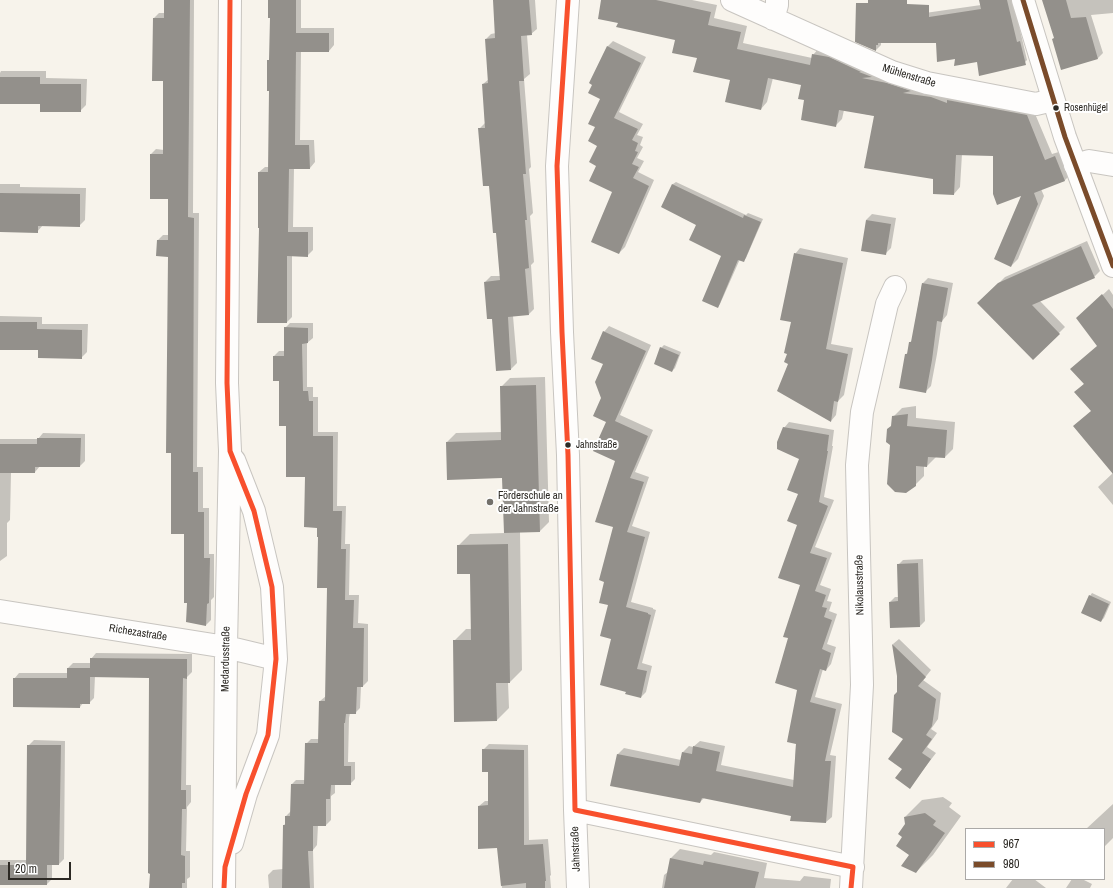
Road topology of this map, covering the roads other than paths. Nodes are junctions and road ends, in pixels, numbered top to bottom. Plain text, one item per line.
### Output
1 (230, 0) edge
2 (568, 0) edge
3 (732, 0) edge
4 (1023, 0) edge
5 (775, 9) edge
6 (1053, 100) junction
7 (1075, 165) junction
8 (1113, 165) edge
9 (1113, 266) edge
10 (895, 287) dead end
11 (230, 451) junction
12 (0, 611) edge
13 (226, 647) junction
14 (276, 659) junction
15 (575, 810) junction
16 (225, 878) edge
17 (852, 878) edge
18 (578, 888) edge

1 - 11 street, Medardusstraße
2 - 15 street, Jahnstraße
3 - 5 street, Mühlenstraße
4 - 6 street
5 - 6 street, Mühlenstraße
6 - 7 street
7 - 8 street
7 - 9 street
10 - 17 street, Nikolausstraße
11 - 13 street, Medardusstraße
11 - 14 street, Medardusstraße
12 - 13 street, Richezastraße
13 - 14 street, Richezastraße
13 - 16 street, Medardusstraße
14 - 16 street, Medardusstraße
15 - 17 street, Jahnstraße
15 - 18 street, Jahnstraße

